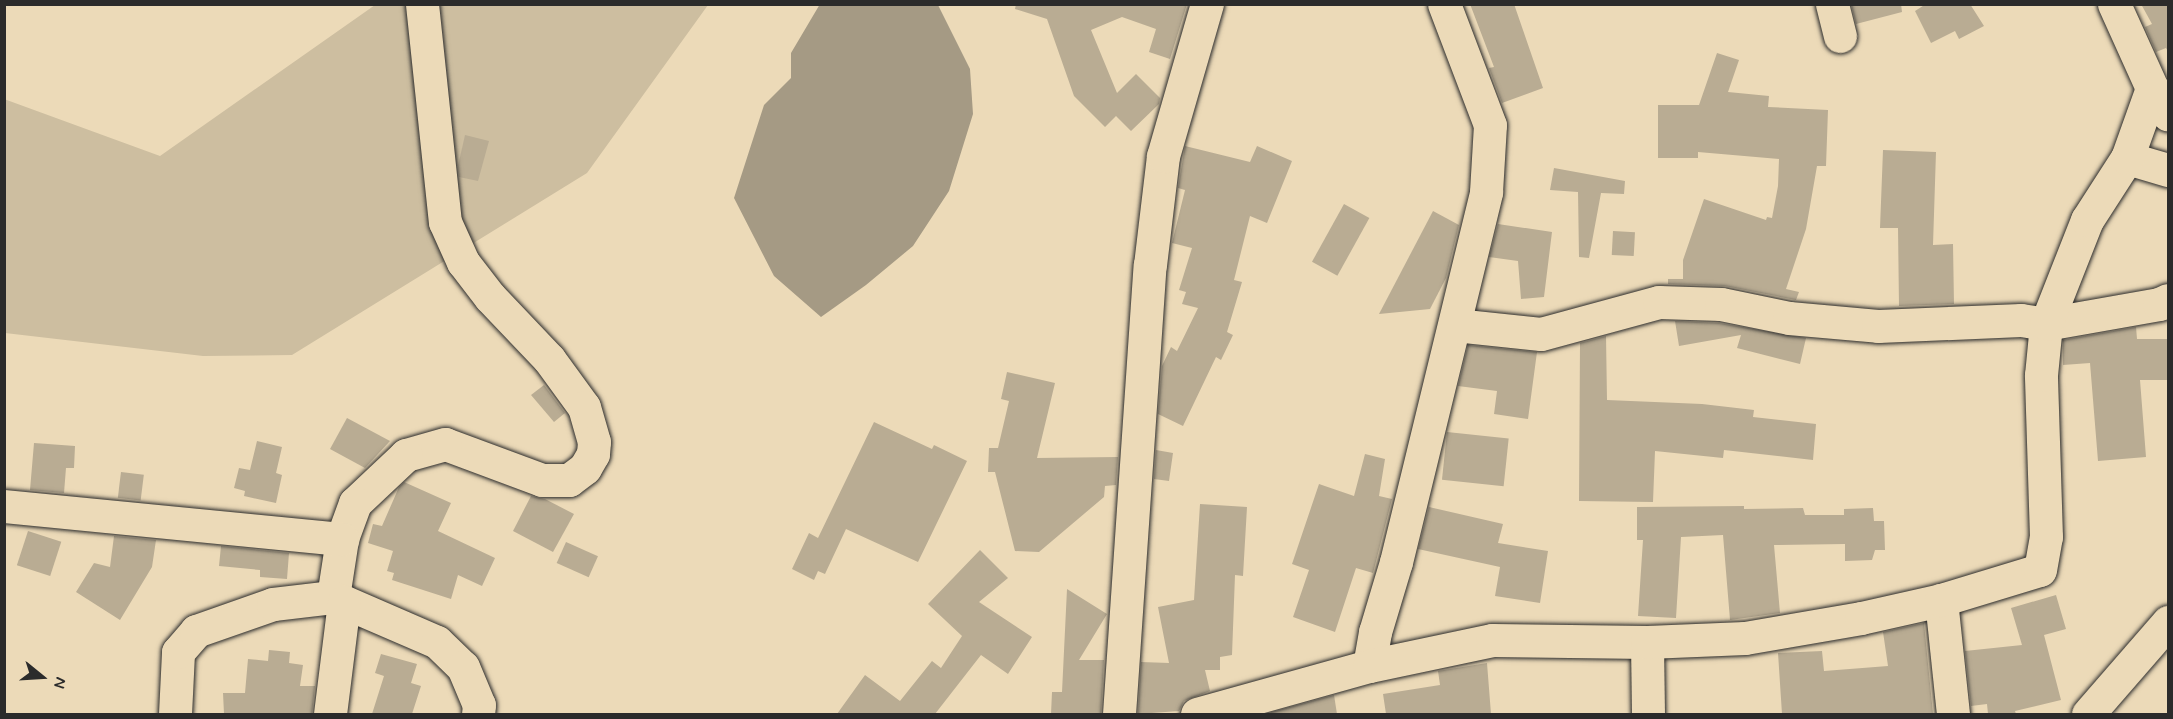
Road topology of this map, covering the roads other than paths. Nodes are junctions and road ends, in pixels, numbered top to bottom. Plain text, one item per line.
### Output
1 (422, 4) edge
2 (1207, 4) edge
3 (1444, 4) edge
4 (1832, 4) edge
5 (2114, 4) edge
6 (1840, 36) dead end
7 (2160, 102) edge
8 (2127, 158) junction
9 (2169, 171) edge
10 (2169, 300) edge
11 (2046, 324) junction
12 (1455, 325) junction
13 (4, 506) edge
14 (342, 539) junction
15 (339, 600) junction
16 (1941, 600) junction
17 (2169, 622) edge
18 (1647, 642) junction
19 (1369, 666) junction
20 (175, 714) edge
21 (330, 714) edge
22 (478, 714) edge
23 (1119, 714) edge
24 (1197, 714) edge
25 (1648, 714) edge
26 (1953, 714) edge
27 (2088, 714) edge

1 - 14 street
2 - 23 street
3 - 12 street
4 - 6 street
5 - 7 street
7 - 8 street
8 - 9 street
8 - 11 street
10 - 11 street
11 - 12 street
11 - 16 street
12 - 19 street
13 - 14 street
14 - 15 street
15 - 20 street
15 - 21 street
15 - 22 street
16 - 18 street
16 - 26 street
17 - 27 street
18 - 19 street
18 - 25 street
19 - 24 street

